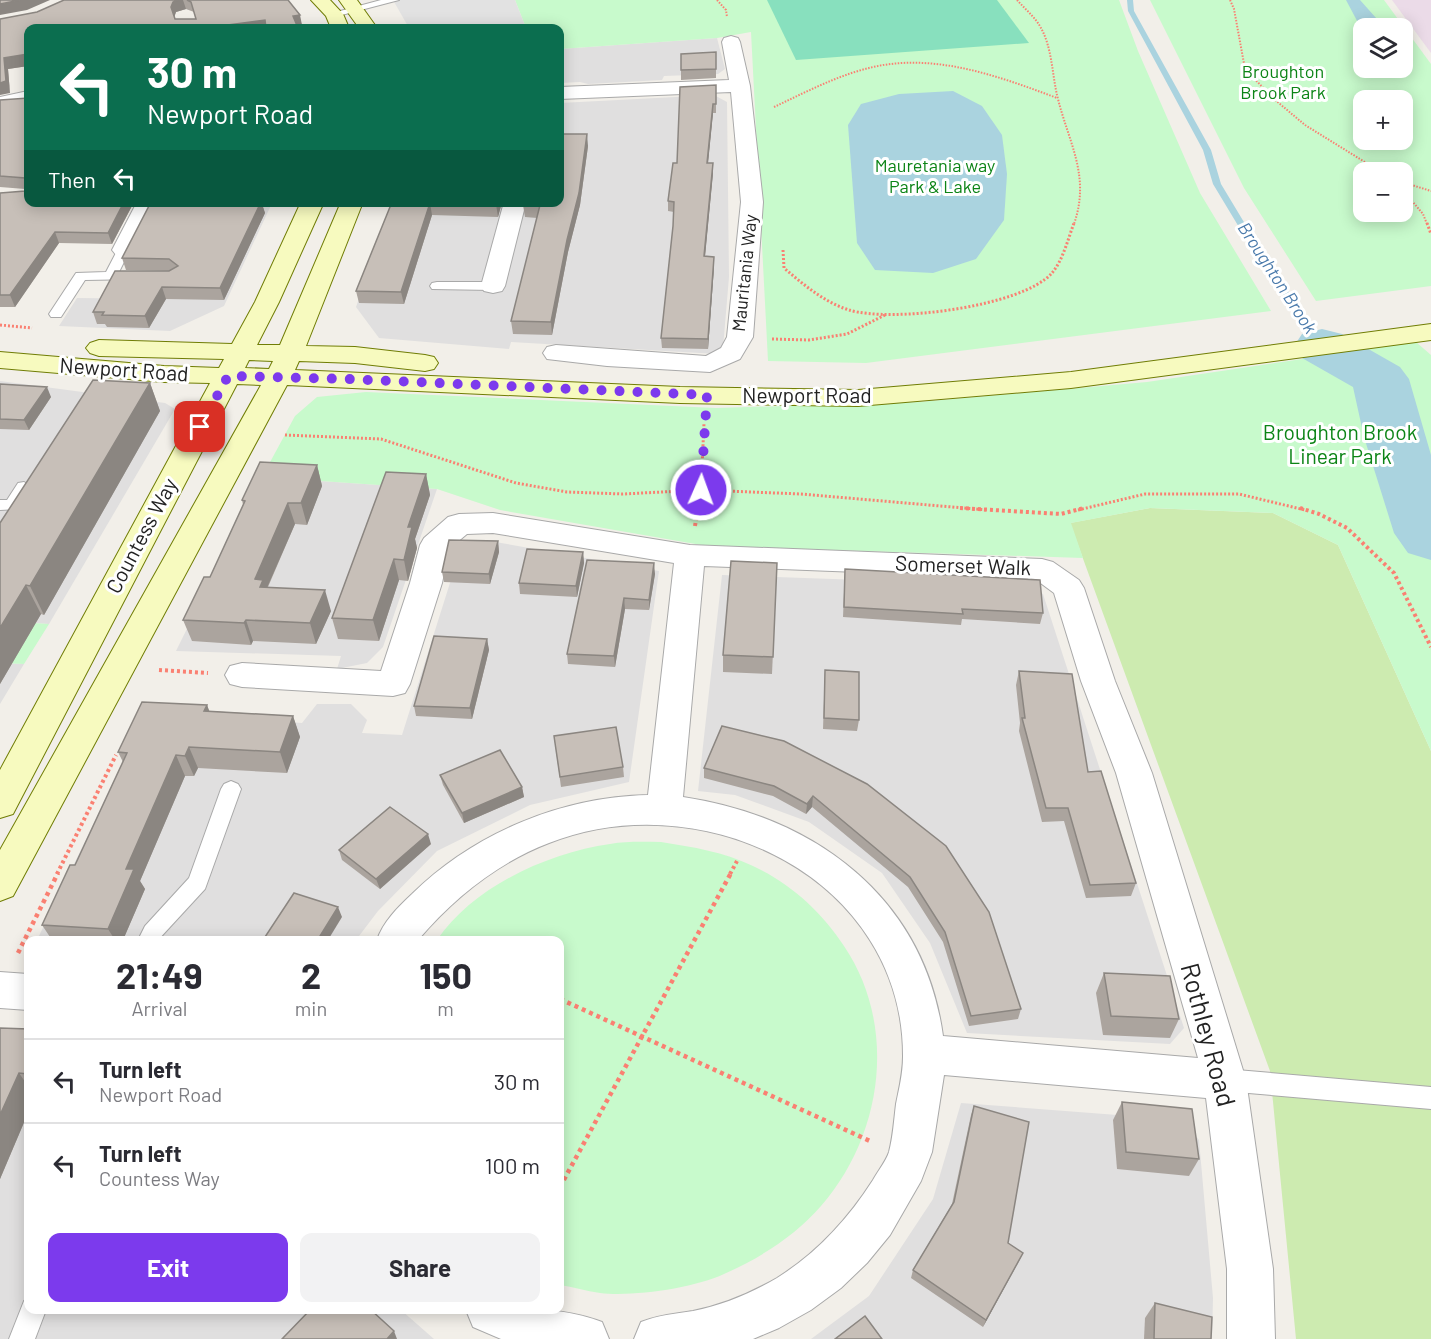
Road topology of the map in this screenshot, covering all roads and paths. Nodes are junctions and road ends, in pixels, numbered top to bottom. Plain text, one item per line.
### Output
1 (320, 0) edge
2 (394, 0) edge
3 (1017, 0) edge
4 (1230, 0) edge
5 (352, 5) edge
6 (337, 21) edge
7 (365, 24) edge
8 (731, 42) dead end
9 (740, 86) junction
10 (564, 93) edge
11 (24, 98) edge
12 (1057, 98) junction
13 (0, 103) edge
14 (775, 117) dead end
15 (1365, 162) edge
16 (1413, 185) edge
17 (1431, 191) edge
18 (1413, 202) edge
19 (146, 207) edge
20 (311, 207) edge
21 (350, 207) edge
22 (514, 207) edge
23 (1431, 234) edge
24 (783, 246) dead end
25 (124, 250) joint
26 (110, 276) junction
27 (152, 277) edge
28 (437, 286) dead end
29 (493, 286) joint
30 (56, 314) dead end
31 (886, 314) junction
32 (1422, 333) edge
33 (740, 337) junction
34 (0, 341) edge
35 (556, 352) dead end
36 (0, 360) edge
37 (234, 364) junction
38 (284, 365) junction
39 (707, 395) junction
40 (276, 435) dead end
41 (34, 471) edge
42 (701, 490) junction
43 (0, 505) edge
44 (690, 555) junction
45 (1431, 647) edge
46 (158, 670) dead end
47 (242, 675) joint
48 (1134, 773) joint
49 (231, 789) dead end
50 (0, 804) edge
51 (664, 809) junction
52 (755, 827) junction
53 (0, 885) edge
54 (150, 936) edge
55 (399, 936) edge
56 (0, 990) edge
57 (24, 992) edge
58 (564, 1001) edge
59 (642, 1035) junction
60 (925, 1054) junction
61 (1225, 1080) junction
62 (1431, 1098) edge
63 (908, 1159) junction
64 (564, 1180) edge
65 (31, 1314) edge
66 (500, 1314) edge
67 (22, 1339) edge
68 (585, 1339) edge
69 (658, 1339) edge
70 (1251, 1339) edge

1 - 6 street
2 - 5 lane
3 - 12 path
4 - 15 path
5 - 6 lane
5 - 7 street
8 - 9 street, Mauritania Way
9 - 10 street
9 - 33 street, Mauritania Way
11 - 13 street
12 - 14 path
12 - 31 path
16 - 17 path
18 - 23 path
19 - 25 street
20 - 37 street, Countess Way
21 - 38 street, Countess Way
22 - 29 street
24 - 31 path
25 - 26 lane
26 - 27 lane
26 - 30 lane
28 - 29 lane
31 - 33 path
32 - 39 street, Newport Road
33 - 35 street, Mauritania Way
34 - 37 street
36 - 37 street, Newport Road
37 - 38 street, Newport Road
37 - 50 street, Countess Way
38 - 39 street, Newport Road
38 - 53 street, Countess Way
39 - 42 path
40 - 42 path
41 - 43 lane
42 - 45 path
44 - 47 street, Somerset Walk
44 - 48 street, Somerset Walk
44 - 51 street
46 - 47 path
48 - 61 street, Rothley Road
49 - 54 lane
51 - 52 street
51 - 55 street
52 - 59 path
52 - 60 street
56 - 57 street
58 - 59 path
59 - 63 path
59 - 64 path
60 - 61 street
60 - 63 street
61 - 62 lane
61 - 70 street, Rothley Road
63 - 69 street
65 - 67 lane
66 - 68 street

